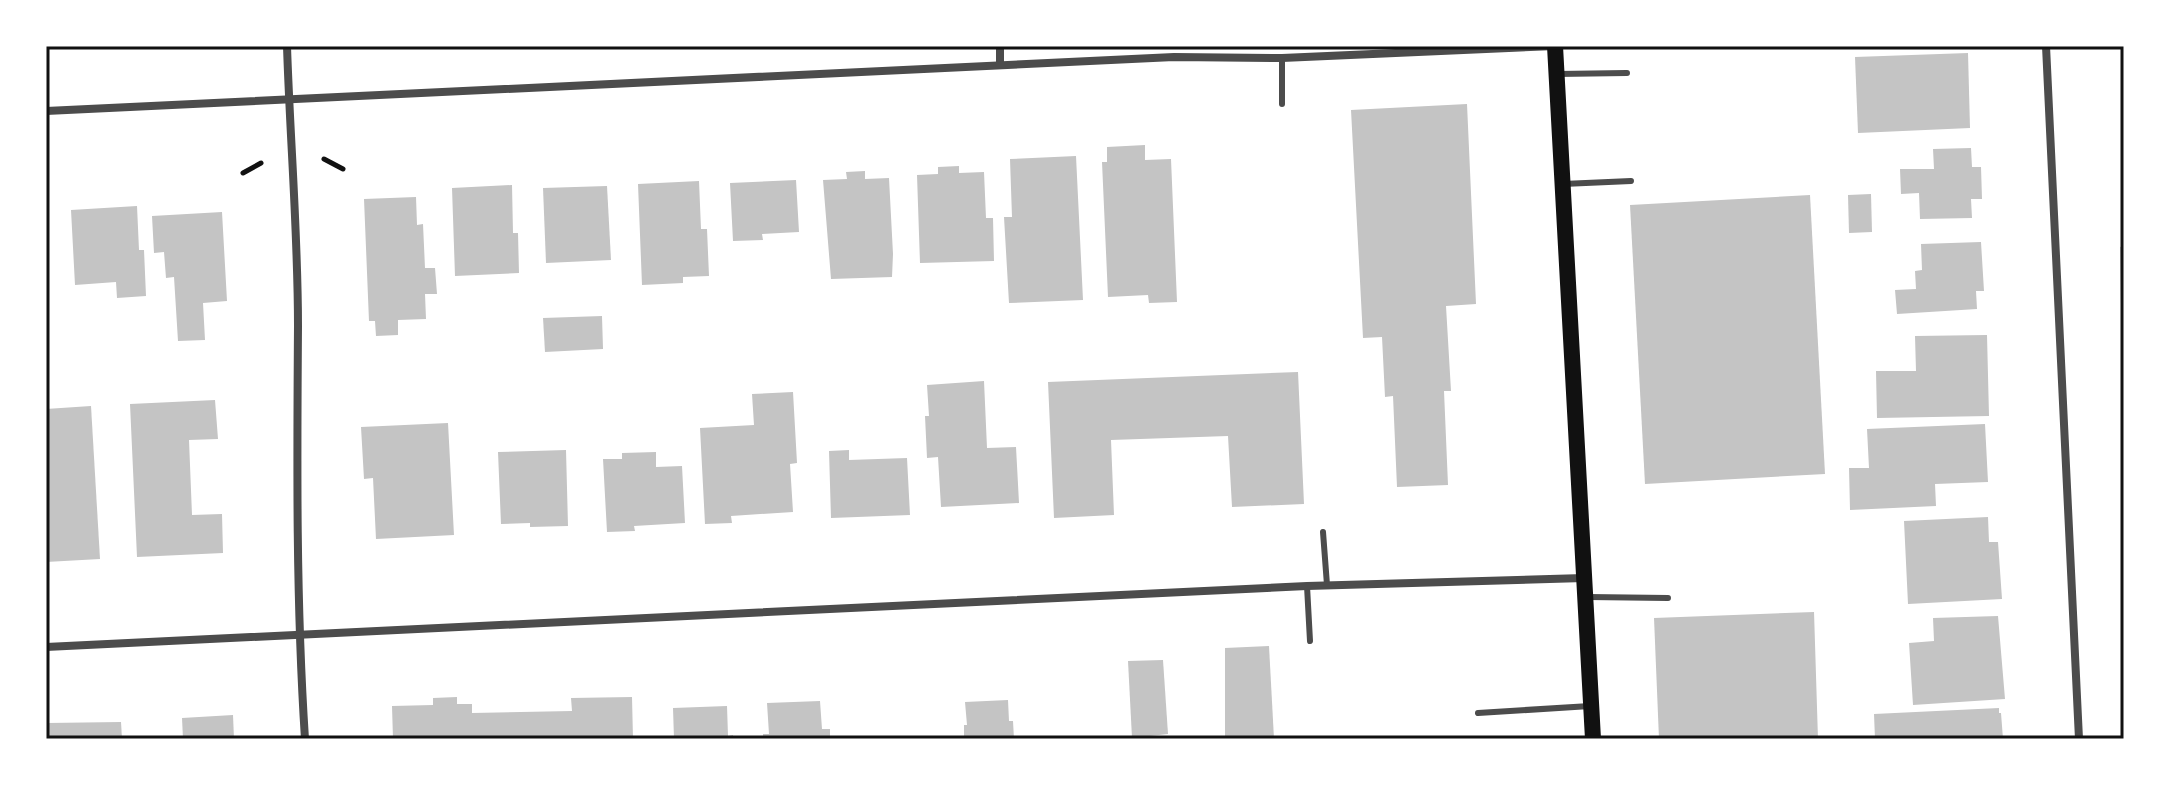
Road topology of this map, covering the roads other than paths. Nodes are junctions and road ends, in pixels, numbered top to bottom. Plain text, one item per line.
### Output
1 (287, 46) edge
2 (1000, 46) edge
3 (1233, 46) edge
4 (1555, 46) edge
5 (2046, 46) edge
6 (1233, 58) junction
7 (1282, 58) junction
8 (1000, 65) junction
9 (1627, 73) dead end
10 (1557, 74) junction
11 (289, 100) junction
12 (1282, 104) dead end
13 (46, 111) edge
14 (1631, 181) dead end
15 (1563, 184) junction
16 (1323, 532) dead end
17 (1584, 578) junction
18 (1327, 585) junction
19 (1307, 586) junction
20 (1585, 597) junction
21 (1668, 598) dead end
22 (300, 634) junction
23 (1310, 641) dead end
24 (46, 647) edge
25 (1591, 706) junction
26 (1478, 713) dead end
27 (305, 739) edge
28 (1593, 739) edge
29 (2079, 739) edge

1 - 11 street
2 - 8 street
3 - 6 street
4 - 7 street
4 - 10 main road
5 - 29 street
6 - 7 street
6 - 8 street
7 - 12 lane
8 - 11 street
9 - 10 lane
10 - 15 main road
11 - 13 street
11 - 22 street
14 - 15 lane
15 - 17 main road
16 - 18 lane
17 - 18 street
17 - 20 main road
18 - 19 street
19 - 22 street
19 - 23 lane
20 - 21 lane
20 - 25 main road
22 - 24 street
22 - 27 street
25 - 26 lane
25 - 28 main road

